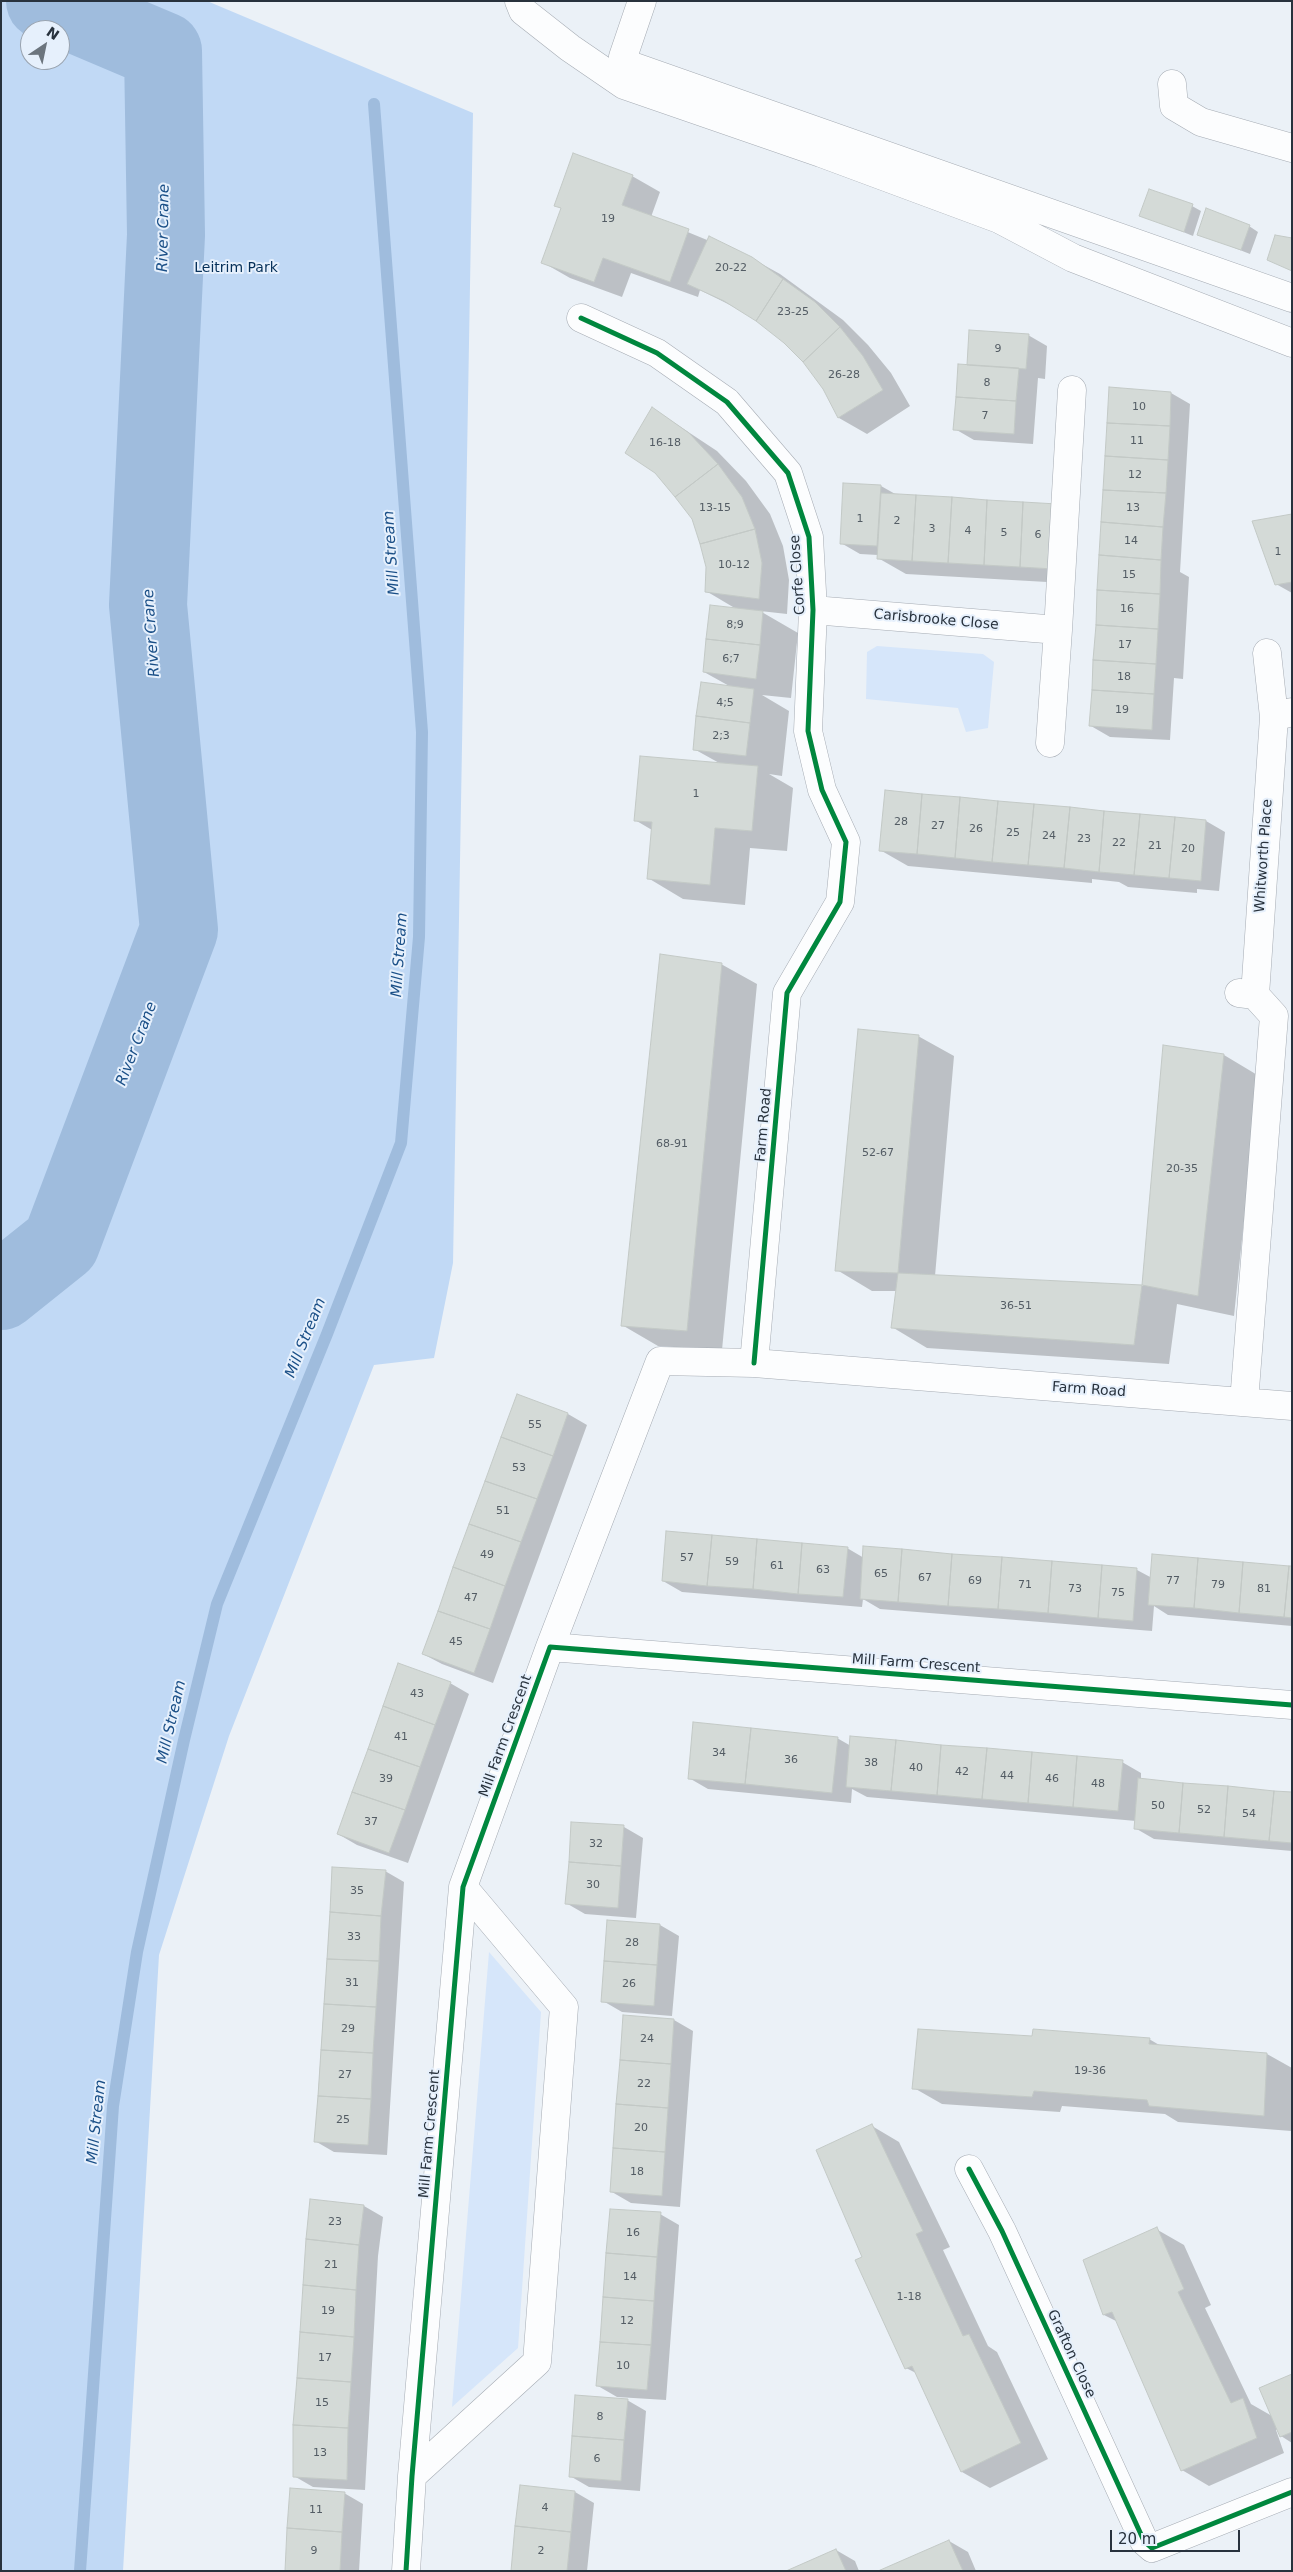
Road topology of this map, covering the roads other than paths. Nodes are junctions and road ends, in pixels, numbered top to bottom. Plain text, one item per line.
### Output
1 (519, 1) edge
2 (642, 1) edge
3 (1172, 84) dead end
4 (1292, 148) edge
5 (1292, 298) edge
6 (581, 318) dead end
7 (1292, 343) edge
8 (1072, 390) dead end
9 (813, 610) junction
10 (1058, 630) junction
11 (1267, 653) dead end
12 (1283, 715) edge
13 (1050, 743) dead end
14 (840, 902) joint
15 (660, 1361) joint
16 (754, 1363) junction
17 (1244, 1402) junction
18 (1292, 1406) edge
19 (550, 1647) junction
20 (1292, 1705) edge
21 (463, 1887) junction
22 (970, 2168) dead end
23 (412, 2476) junction
24 (1292, 2492) edge
25 (406, 2571) edge

1 - 7 street
2 - 5 street
3 - 4 street
6 - 9 street, Corfe Close
8 - 10 street
9 - 10 street, Carisbrooke Close
9 - 14 street, Corfe Close
10 - 13 street
11 - 12 street, Whitworth Place
12 - 17 street, Whitworth Place
14 - 16 street, Farm Road
15 - 16 street, Farm Road
15 - 19 street, Mill Farm Crescent
16 - 17 street, Farm Road
17 - 18 street, Farm Road
19 - 20 street, Mill Farm Crescent
19 - 21 street, Mill Farm Crescent
21 - 23 street, Mill Farm Crescent
21 - 23 street
22 - 24 street, Grafton Close
23 - 25 street, Mill Farm Crescent

